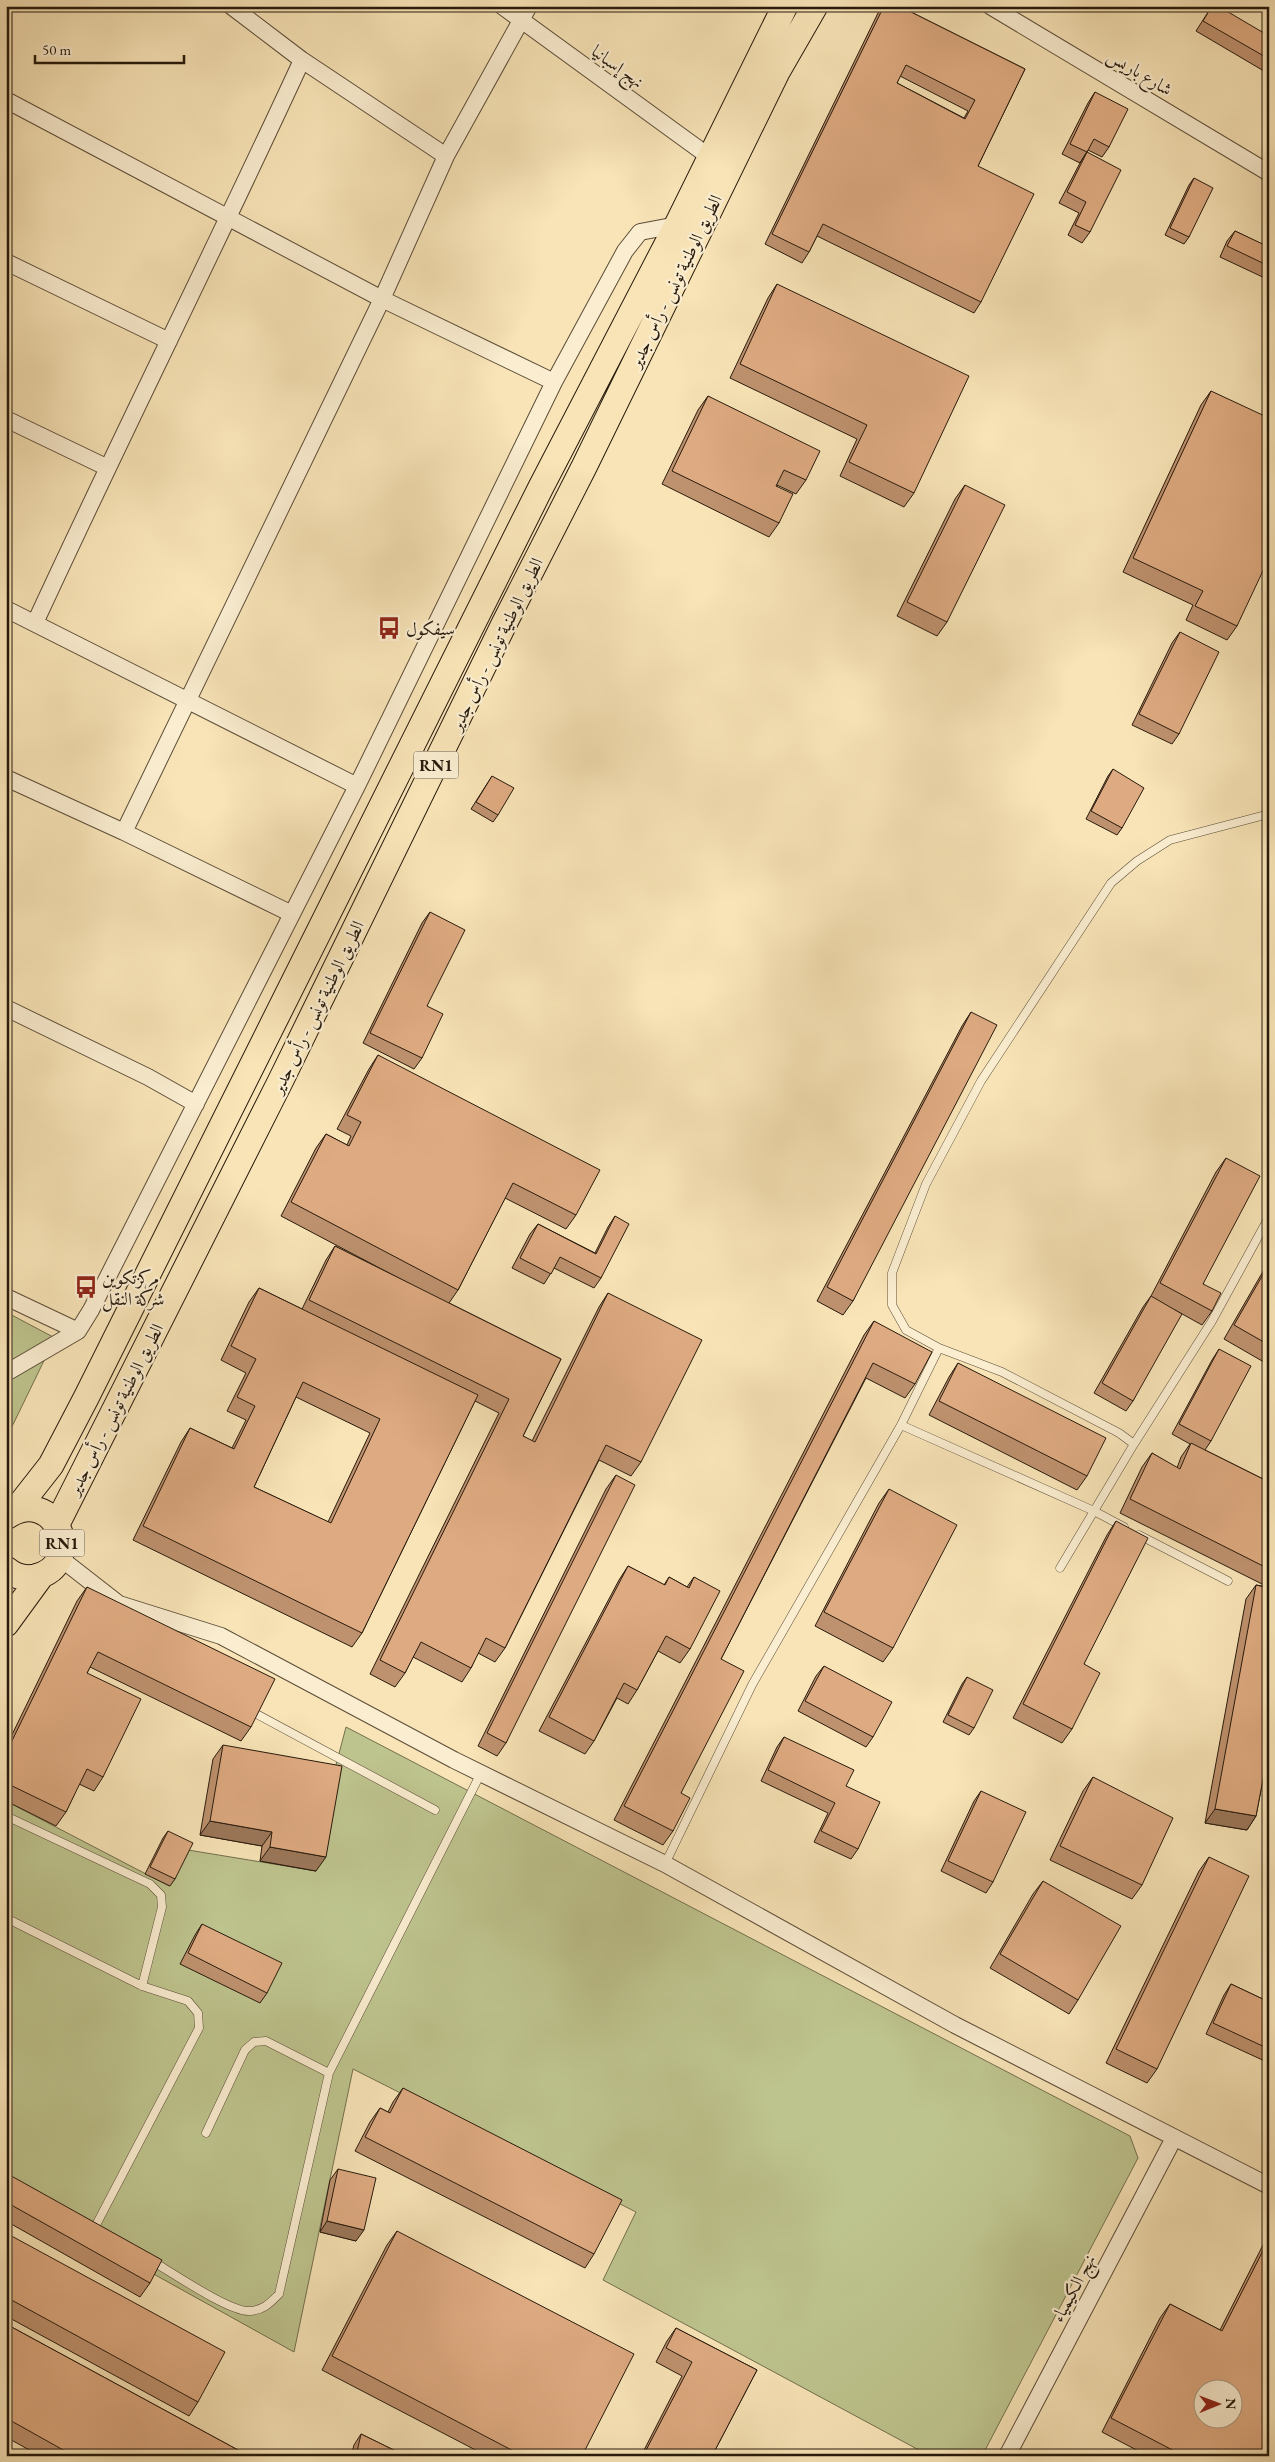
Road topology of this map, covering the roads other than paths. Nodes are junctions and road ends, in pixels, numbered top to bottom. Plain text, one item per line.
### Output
1 (231, 6) edge
2 (502, 6) edge
3 (785, 6) edge
4 (815, 6) edge
5 (990, 6) edge
6 (524, 13) edge
7 (302, 60) junction
8 (6, 100) edge
9 (446, 156) junction
10 (711, 158) junction
11 (1269, 173) edge
12 (229, 219) junction
13 (677, 225) junction
14 (6, 262) edge
15 (382, 299) junction
16 (169, 341) junction
17 (554, 382) junction
18 (6, 419) edge
19 (106, 467) junction
20 (6, 609) edge
21 (35, 623) junction
22 (189, 700) junction
23 (6, 778) edge
24 (357, 786) junction
25 (1269, 814) edge
26 (124, 832) junction
27 (292, 914) junction
28 (6, 1008) edge
29 (196, 1104) junction
30 (1269, 1217) edge
31 (6, 1297) edge
32 (78, 1331) junction
33 (938, 1348) junction
34 (6, 1373) edge
35 (901, 1425) junction
36 (1134, 1444) junction
37 (1094, 1511) junction
38 (10, 1513) edge
39 (57, 1524) junction
40 (60, 1558) junction
41 (1060, 1568) dead end
42 (6, 1570) edge
43 (41, 1576) junction
44 (1228, 1581) dead end
45 (6, 1624) edge
46 (242, 1707) edge
47 (481, 1773) junction
48 (435, 1810) dead end
49 (7, 1819) edge
50 (665, 1864) junction
51 (6, 1918) edge
52 (142, 1986) junction
53 (329, 2073) junction
54 (206, 2133) dead end
55 (1174, 2138) junction
56 (1269, 2186) edge
57 (87, 2223) edge
58 (95, 2227) junction
59 (103, 2232) edge
60 (145, 2257) edge
61 (1007, 2456) edge

1 - 7 street
2 - 6 street, نهج إسبانيا
3 - 10 main road, الطريق الوطنية تونس - رأس جدير / RN1
4 - 39 main road, الطريق الوطنية تونس - رأس جدير / RN1
5 - 11 street, شارع باريس
6 - 9 street
6 - 10 street, نهج إسبانيا
7 - 9 street
7 - 12 street
8 - 12 street
9 - 15 street
10 - 13 main road, الطريق الوطنية تونس - رأس جدير / RN1
12 - 15 street
12 - 16 street
13 - 17 street
13 - 38 main road, الطريق الوطنية تونس - رأس جدير / RN1
14 - 16 street
15 - 17 street
15 - 22 street
16 - 19 street
17 - 24 street
18 - 19 street
19 - 21 street
20 - 21 street
21 - 22 street
22 - 24 street
22 - 26 street
23 - 26 street
24 - 27 street
25 - 33 lane
26 - 27 street
27 - 29 street
28 - 29 street
29 - 32 street
30 - 36 lane
31 - 32 street
32 - 34 street
33 - 35 lane
33 - 36 lane
35 - 37 lane
35 - 50 lane
36 - 37 lane
37 - 41 lane
37 - 44 lane
38 - 39 main road, RN1
39 - 40 main road, RN1
40 - 43 main road, RN1
40 - 47 street
42 - 43 main road, RN1
43 - 45 main road, RN1
46 - 48 lane
47 - 50 street
47 - 53 lane
49 - 52 lane
50 - 55 street
51 - 52 lane
52 - 58 lane
53 - 54 lane
53 - 60 lane
55 - 56 street
55 - 61 street, نهج الكيمياء
57 - 58 lane
58 - 59 lane

